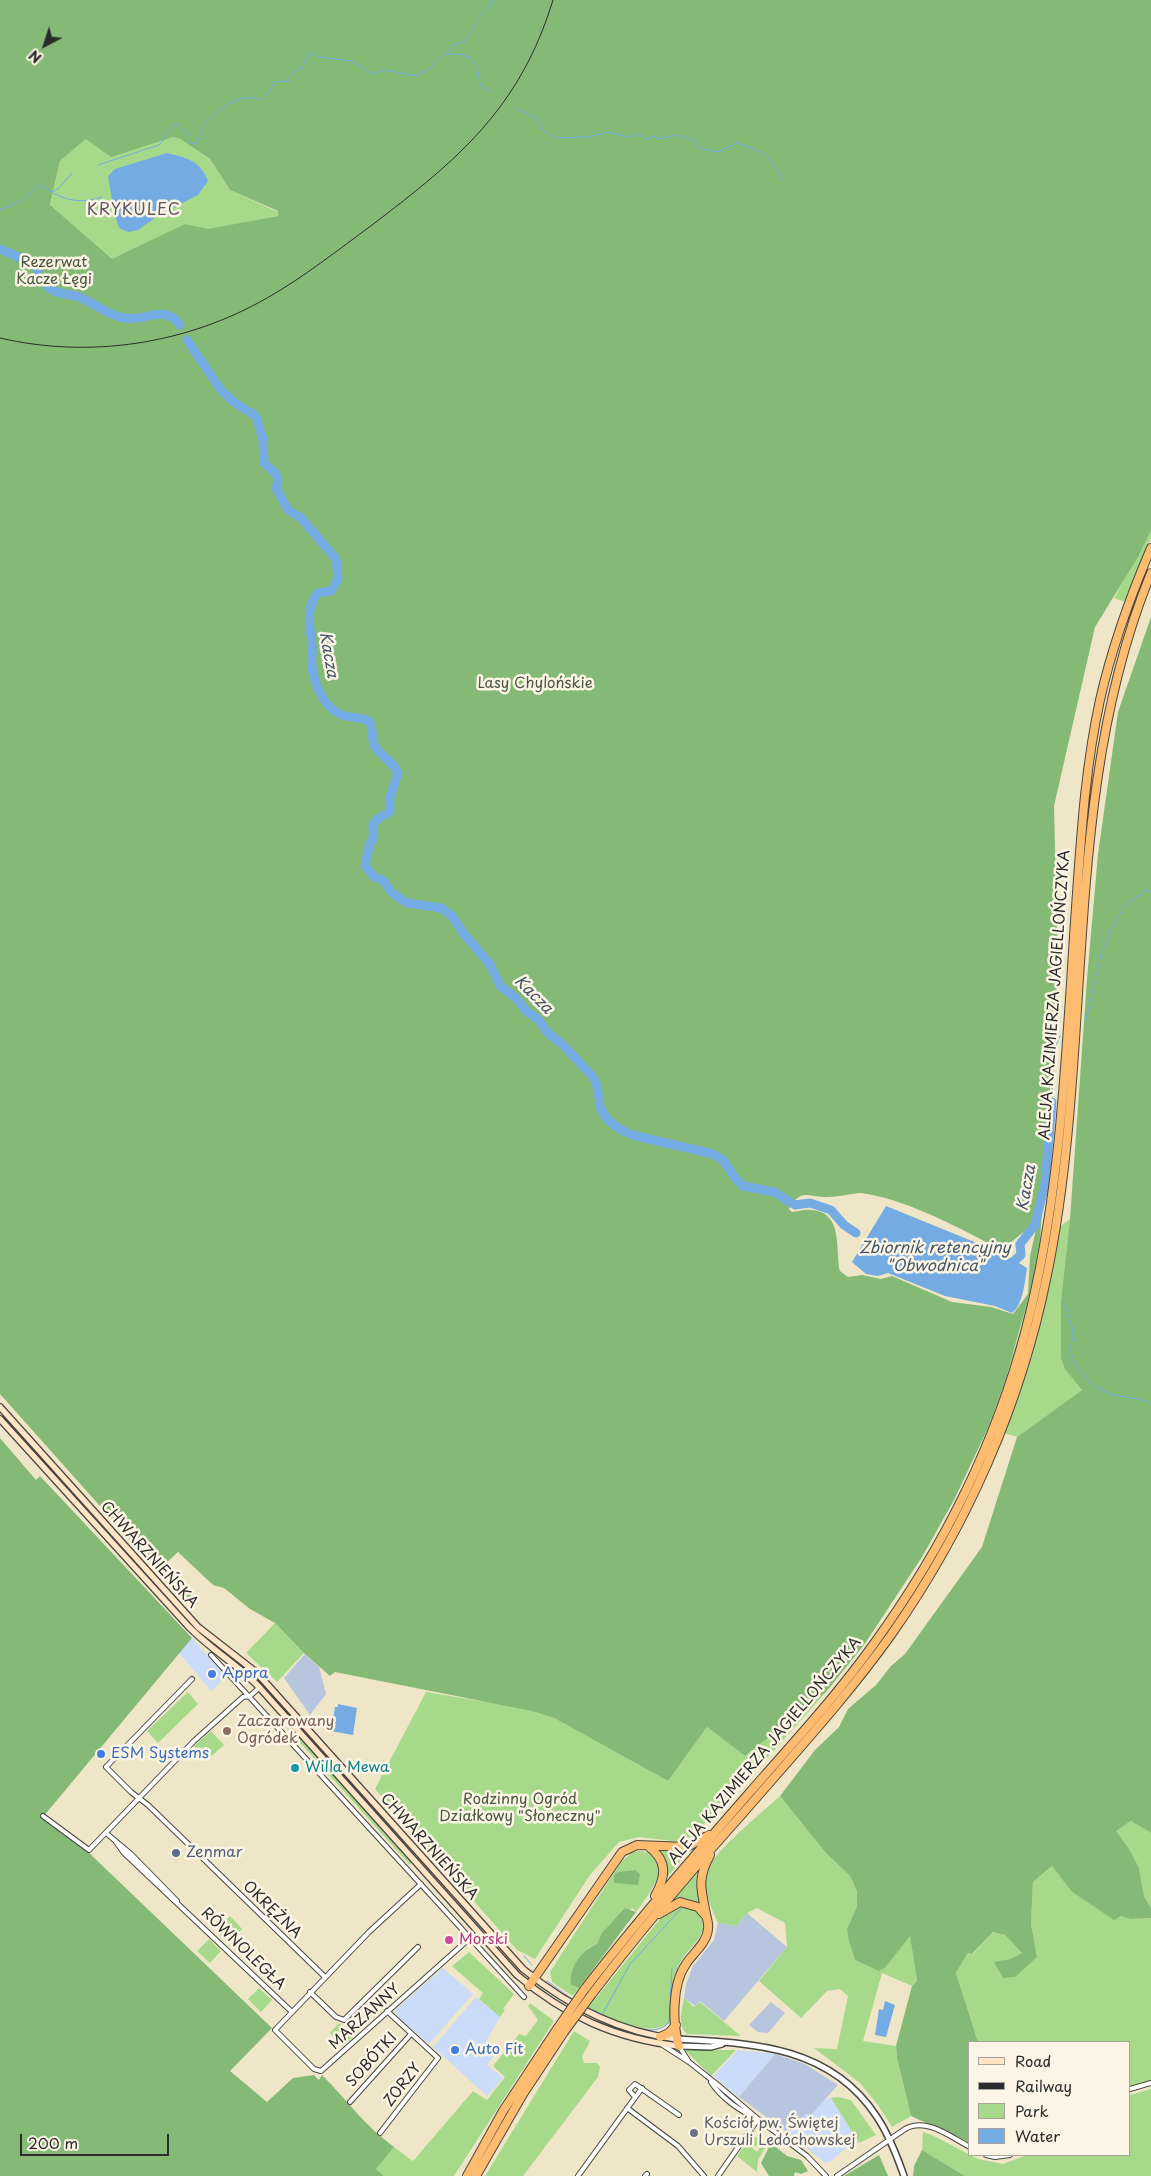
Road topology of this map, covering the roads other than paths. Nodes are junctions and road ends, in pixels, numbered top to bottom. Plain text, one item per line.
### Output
1 (1151, 548) edge
2 (1151, 572) edge
3 (0, 1407) edge
4 (0, 1419) edge
5 (211, 1655) dead end
6 (192, 1679) dead end
7 (265, 1682) junction
8 (259, 1687) junction
9 (250, 1696) junction
10 (139, 1798) junction
11 (43, 1816) dead end
12 (717, 1830) junction
13 (106, 1833) junction
14 (716, 1842) junction
15 (648, 1846) junction
16 (421, 1884) junction
17 (648, 1910) junction
18 (707, 1916) junction
19 (651, 1919) junction
20 (470, 1938) junction
21 (418, 1947) dead end
22 (325, 1977) junction
23 (534, 1979) junction
24 (529, 1986) junction
25 (310, 1992) junction
26 (588, 1992) junction
27 (524, 1997) dead end
28 (387, 2011) junction
29 (292, 2012) junction
30 (676, 2024) junction
31 (560, 2031) junction
32 (411, 2034) junction
33 (661, 2040) junction
34 (678, 2042) junction
35 (689, 2062) junction
36 (1151, 2083) edge
37 (642, 2088) junction
38 (1131, 2089) edge
39 (635, 2098) junction
40 (350, 2102) dead end
41 (627, 2108) junction
42 (679, 2115) dead end
43 (758, 2119) junction
44 (380, 2133) dead end
45 (890, 2140) junction
46 (968, 2146) edge
47 (467, 2176) edge
48 (476, 2176) edge
49 (578, 2176) edge
50 (704, 2176) edge
51 (718, 2176) edge
52 (826, 2176) edge
53 (837, 2176) edge
54 (904, 2176) edge

1 - 12 highway, ALEJA KAZIMIERZA JAGIELLOŃCZYKA
2 - 14 highway, ALEJA KAZIMIERZA JAGIELLOŃCZYKA
3 - 7 main road, CHWARZNIEŃSKA
4 - 8 main road, CHWARZNIEŃSKA
5 - 9 street, CHWARZNIEŃSKA
6 - 10 street, OKRĘŻNA
7 - 8 street
7 - 23 main road, CHWARZNIEŃSKA
8 - 9 street
8 - 24 main road, CHWARZNIEŃSKA
9 - 10 street
9 - 16 street, CHWARZNIEŃSKA
10 - 13 street
10 - 22 street, OKRĘŻNA
11 - 13 street
12 - 15 highway
12 - 17 highway, ALEJA KAZIMIERZA JAGIELLOŃCZYKA
13 - 29 street, RÓWNOLEGŁA
14 - 18 highway
14 - 19 highway, ALEJA KAZIMIERZA JAGIELLOŃCZYKA
15 - 17 highway
15 - 23 highway
16 - 20 street, CHWARZNIEŃSKA
16 - 22 street
17 - 26 highway, ALEJA KAZIMIERZA JAGIELLOŃCZYKA
18 - 19 highway
18 - 30 highway
19 - 26 highway, ALEJA KAZIMIERZA JAGIELLOŃCZYKA
20 - 27 street, CHWARZNIEŃSKA
20 - 28 street, MARZANNY
21 - 25 street
22 - 25 street
23 - 24 highway
23 - 33 main road, CHWARZNIEŃSKA
24 - 33 main road, CHWARZNIEŃSKA
25 - 29 street
26 - 31 highway, ALEJA KAZIMIERZA JAGIELLOŃCZYKA, bridge
28 - 29 street, MARZANNY
28 - 32 street, ZORZY
30 - 33 highway
30 - 34 highway
31 - 47 highway, ALEJA KAZIMIERZA JAGIELLOŃCZYKA
31 - 48 highway, ALEJA KAZIMIERZA JAGIELLOŃCZYKA
32 - 40 street, SOBÓTKI
32 - 44 street, ZORZY
33 - 34 main road, CHWARZNIEŃSKA
33 - 35 street, CHWARZNIEŃSKA
34 - 35 street, CHWARZNIEŃSKA
34 - 45 street, CHWARZNIEŃSKA
35 - 43 street, CHWARZNIEŃSKA
36 - 38 street
37 - 39 street
37 - 39 street
37 - 42 street
39 - 41 street
41 - 49 street
41 - 50 street
43 - 51 street
43 - 52 street, CHWARZNIEŃSKA
45 - 46 street
45 - 53 street
45 - 54 street, CHWARZNIEŃSKA

